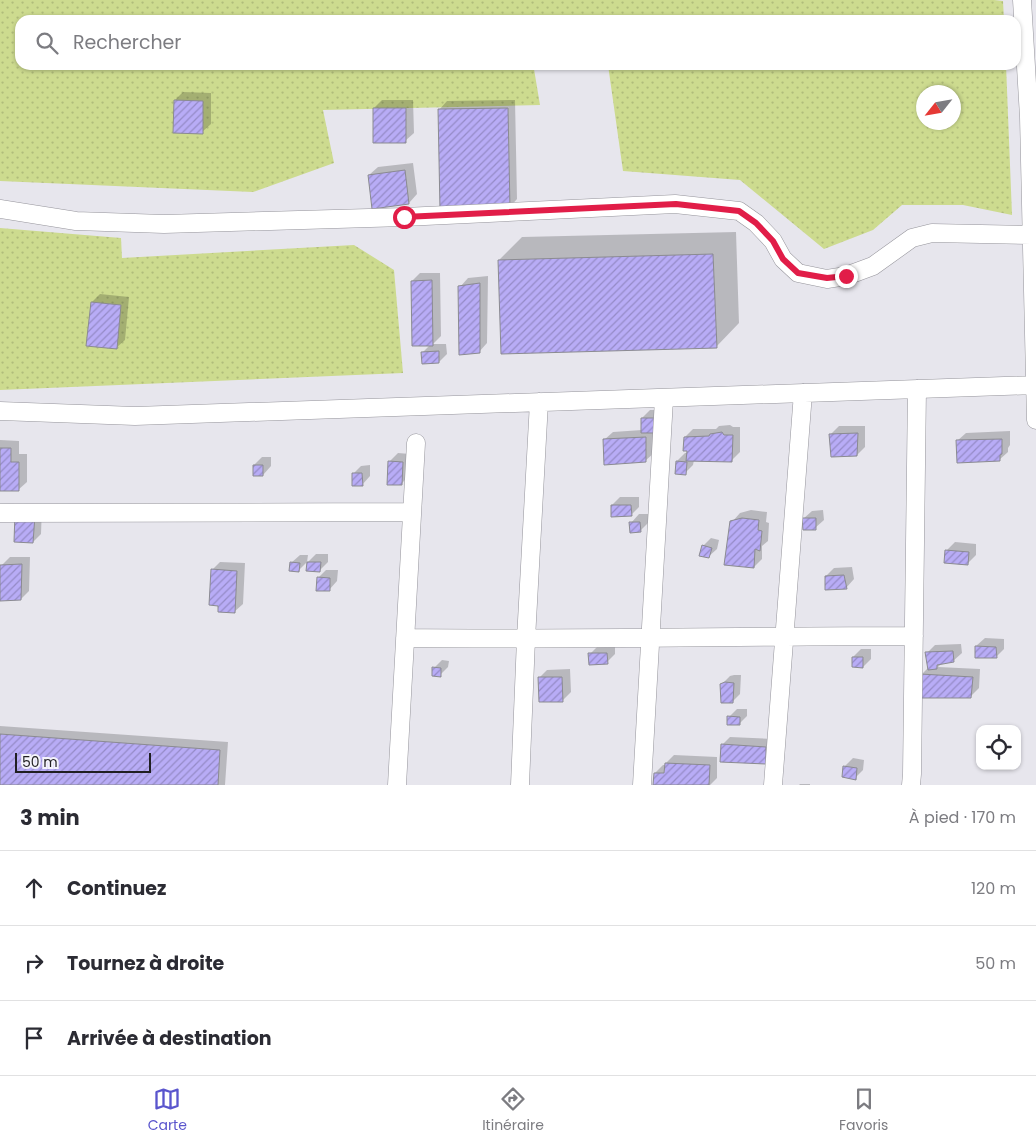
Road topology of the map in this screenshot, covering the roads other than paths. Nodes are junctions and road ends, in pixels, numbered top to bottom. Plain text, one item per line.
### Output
1 (1022, 0) edge
2 (0, 209) edge
3 (1031, 235) junction
4 (1035, 385) edge
5 (917, 389) junction
6 (803, 393) junction
7 (664, 399) junction
8 (539, 402) junction
9 (0, 412) edge
10 (1036, 420) edge
11 (416, 443) dead end
12 (412, 512) junction
13 (0, 513) edge
14 (786, 636) junction
15 (914, 636) junction
16 (405, 638) junction
17 (649, 638) junction
18 (526, 639) junction
19 (397, 785) edge
20 (520, 785) edge
21 (642, 785) edge
22 (773, 785) edge
23 (911, 785) edge

1 - 3 street
2 - 3 street
3 - 4 street
4 - 5 street
4 - 10 street
5 - 6 street
5 - 15 street
6 - 7 street
6 - 14 street
7 - 8 street
7 - 17 street
8 - 9 street
8 - 18 street
11 - 12 street
12 - 13 street
12 - 16 street
14 - 15 street
14 - 17 street
14 - 22 street
15 - 23 street
16 - 18 street
16 - 19 street
17 - 18 street
17 - 21 street
18 - 20 street

